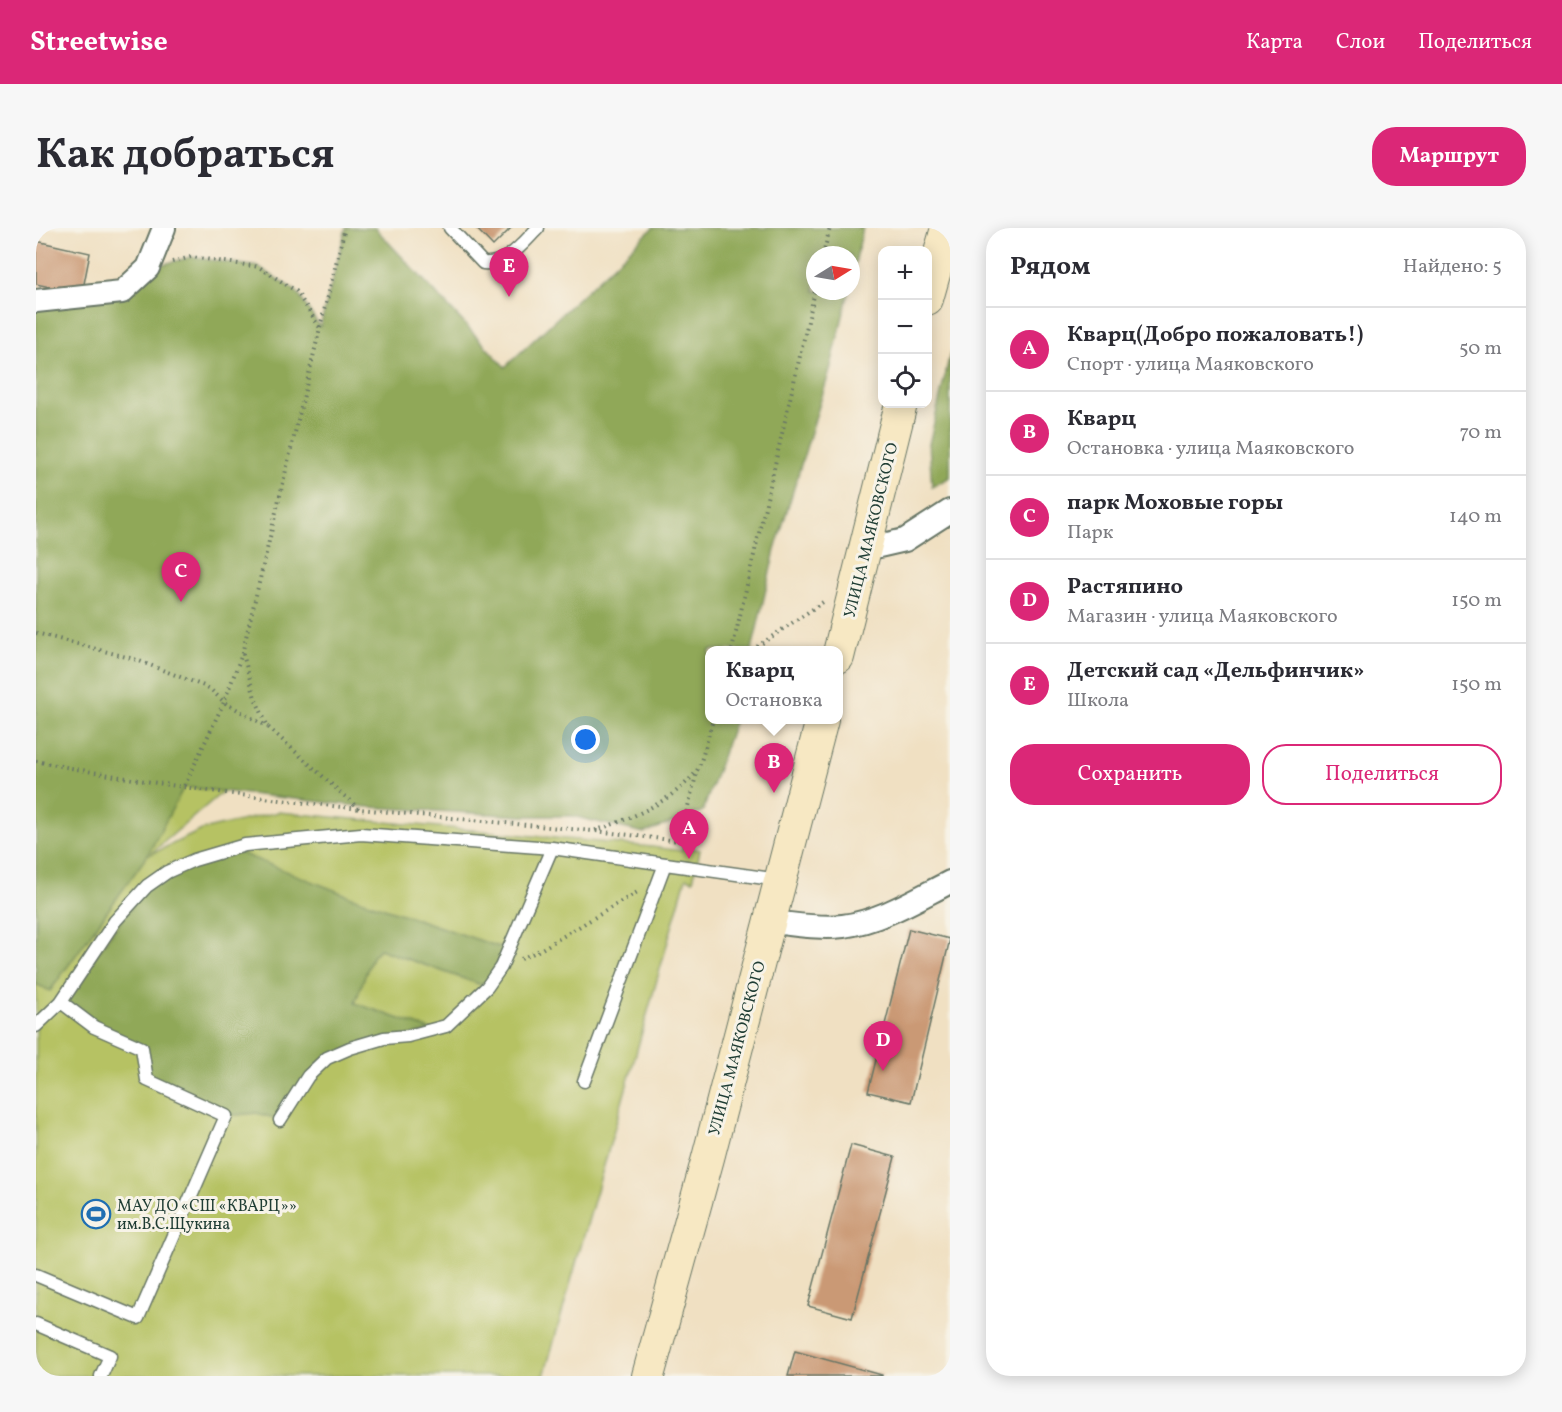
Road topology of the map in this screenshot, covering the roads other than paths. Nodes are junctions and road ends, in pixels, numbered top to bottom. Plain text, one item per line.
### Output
1 (164, 228) edge
2 (450, 228) edge
3 (538, 228) edge
4 (947, 228) edge
5 (932, 281) edge
6 (36, 301) edge
7 (900, 408) edge
8 (950, 511) edge
9 (866, 549) junction
10 (841, 646) edge
11 (821, 724) edge
12 (552, 848) junction
13 (665, 864) junction
14 (781, 880) junction
15 (950, 882) edge
16 (770, 922) junction
17 (61, 1002) junction
18 (36, 1026) edge
19 (584, 1081) dead end
20 (280, 1120) dead end
21 (36, 1275) edge
22 (36, 1324) edge
23 (101, 1376) edge
24 (648, 1376) edge

1 - 6 street
2 - 3 lane
4 - 5 main road
7 - 9 main road, УЛИЦА МАЯКОВСКОГО
8 - 9 street
9 - 10 main road, УЛИЦА МАЯКОВСКОГО
11 - 14 main road, УЛИЦА МАЯКОВСКОГО
12 - 13 lane
12 - 17 lane
12 - 20 lane
13 - 14 lane
13 - 19 lane
14 - 16 main road, УЛИЦА МАЯКОВСКОГО
15 - 16 street
16 - 24 main road, УЛИЦА МАЯКОВСКОГО
17 - 18 lane
17 - 21 lane
22 - 23 lane

